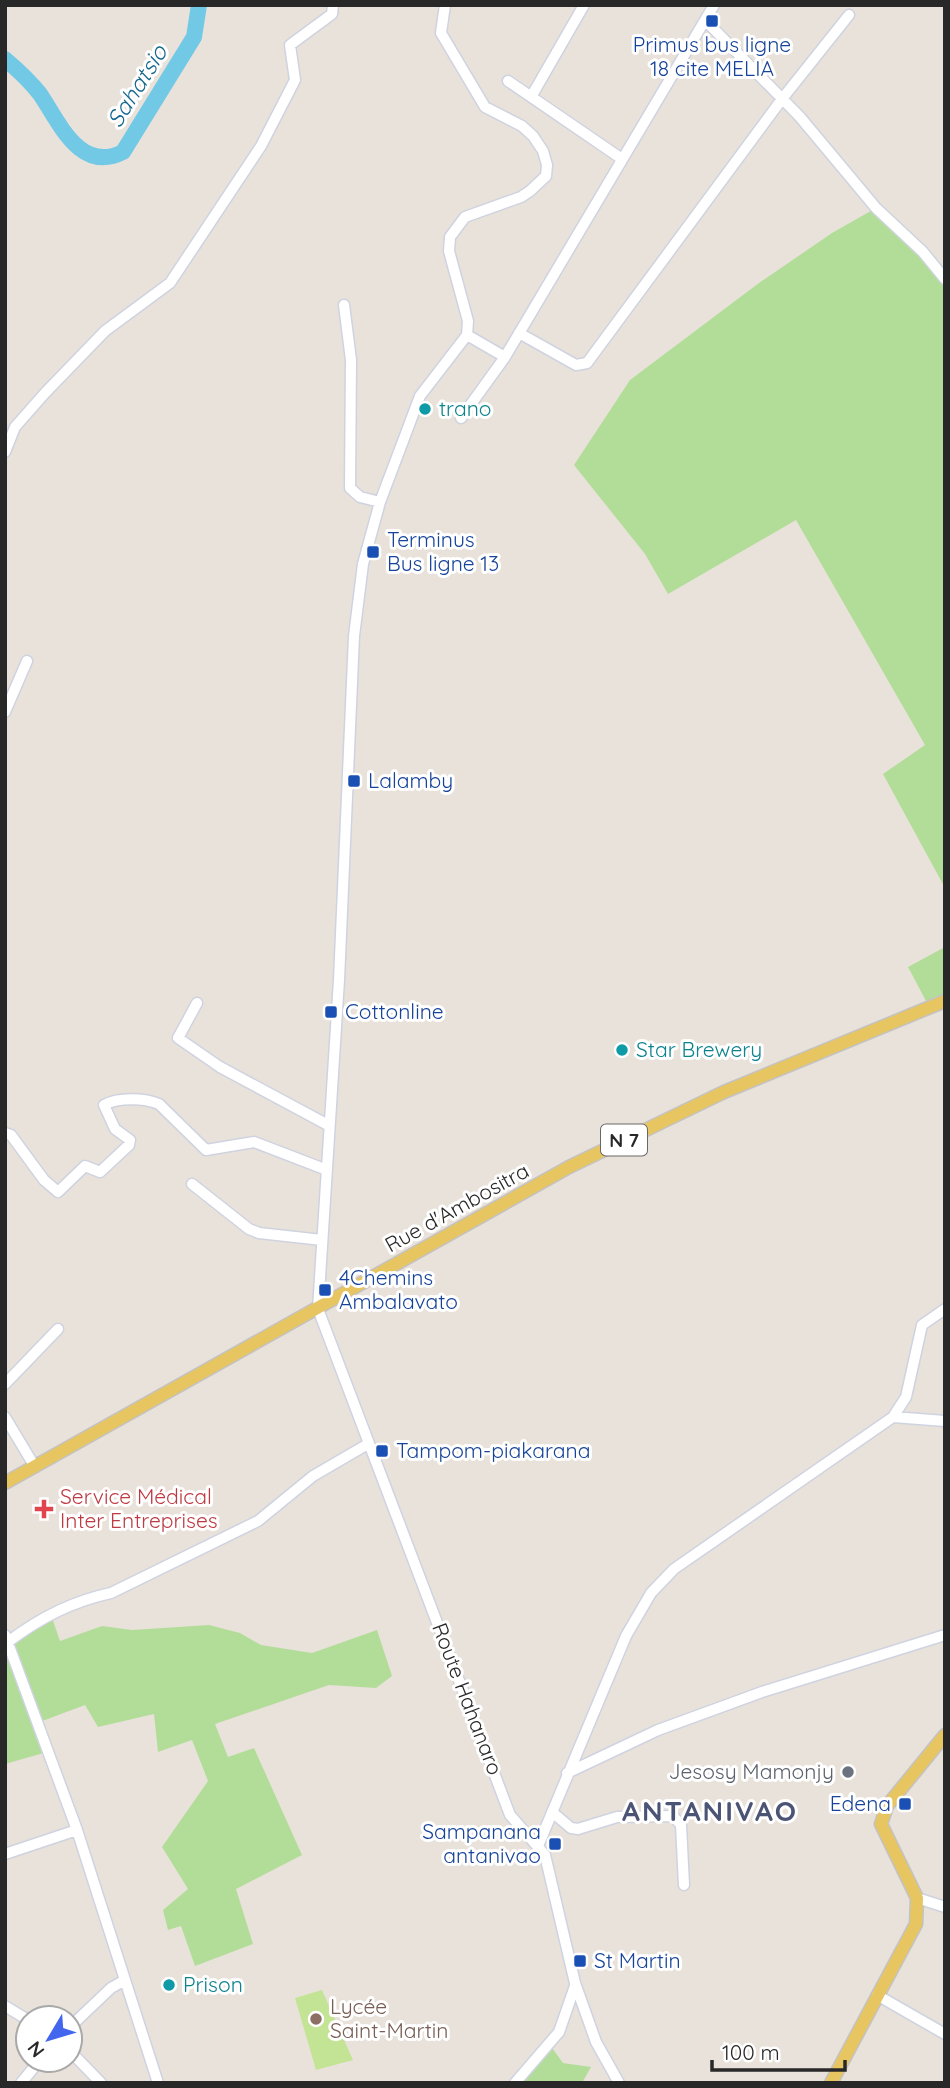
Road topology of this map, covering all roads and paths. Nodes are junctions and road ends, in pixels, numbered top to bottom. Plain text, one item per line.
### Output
1 (333, 5) edge
2 (445, 5) edge
3 (584, 5) edge
4 (714, 5) edge
5 (849, 15) dead end
6 (705, 20) junction
7 (508, 81) dead end
8 (531, 97) junction
9 (782, 99) junction
10 (622, 159) junction
11 (945, 279) edge
12 (344, 305) dead end
13 (519, 332) junction
14 (467, 335) junction
15 (505, 357) junction
16 (461, 418) dead end
17 (5, 452) edge
18 (380, 502) junction
19 (27, 661) dead end
20 (5, 712) edge
21 (945, 1001) edge
22 (197, 1003) dead end
23 (328, 1125) junction
24 (5, 1133) edge
25 (327, 1170) junction
26 (192, 1184) dead end
27 (322, 1240) junction
28 (317, 1309) junction
29 (945, 1309) edge
30 (58, 1329) dead end
31 (5, 1384) edge
32 (5, 1417) edge
33 (893, 1417) junction
34 (945, 1421) edge
35 (368, 1444) junction
36 (35, 1467) junction
37 (5, 1483) edge
38 (945, 1635) edge
39 (7, 1638) edge
40 (945, 1735) edge
41 (567, 1773) junction
42 (552, 1812) junction
43 (77, 1830) junction
44 (538, 1846) junction
45 (5, 1854) edge
46 (684, 1885) dead end
47 (917, 1898) junction
48 (945, 1907) edge
49 (125, 1980) junction
50 (575, 1983) junction
51 (877, 1995) junction
52 (84, 2014) edge
53 (945, 2034) edge
54 (84, 2065) edge
55 (101, 2083) edge
56 (159, 2083) edge
57 (516, 2083) edge
58 (619, 2083) edge
59 (831, 2083) edge

1 - 17 street
2 - 14 street
3 - 8 street
4 - 6 street
5 - 9 street
6 - 9 street
6 - 10 street
7 - 8 street
8 - 10 street
9 - 11 street
9 - 13 street
10 - 13 street
12 - 18 street
13 - 15 street
14 - 15 street
14 - 18 street
15 - 16 street
18 - 23 street
19 - 20 street
21 - 28 main road, Rue d'Ambositra / N 7
22 - 23 street
23 - 25 street
24 - 25 street
25 - 27 street
26 - 27 street
27 - 28 street
28 - 35 street, Route Hahanaro
28 - 36 main road, Rue d'Ambositra / N 7
29 - 33 street
30 - 31 street
32 - 36 street
33 - 34 street
33 - 41 street
35 - 39 street
35 - 44 street, Route Hahanaro
36 - 37 main road, Rue d'Ambositra / N 7
38 - 41 street
39 - 43 street
40 - 47 main road
41 - 42 street
42 - 44 street
42 - 46 street
43 - 45 street
43 - 49 street
44 - 50 street, Route Hahanaro
47 - 48 street
47 - 51 main road
49 - 52 street
49 - 56 street
50 - 57 street
50 - 58 street, Route Hahanaro
51 - 53 street
51 - 59 main road
54 - 55 street

